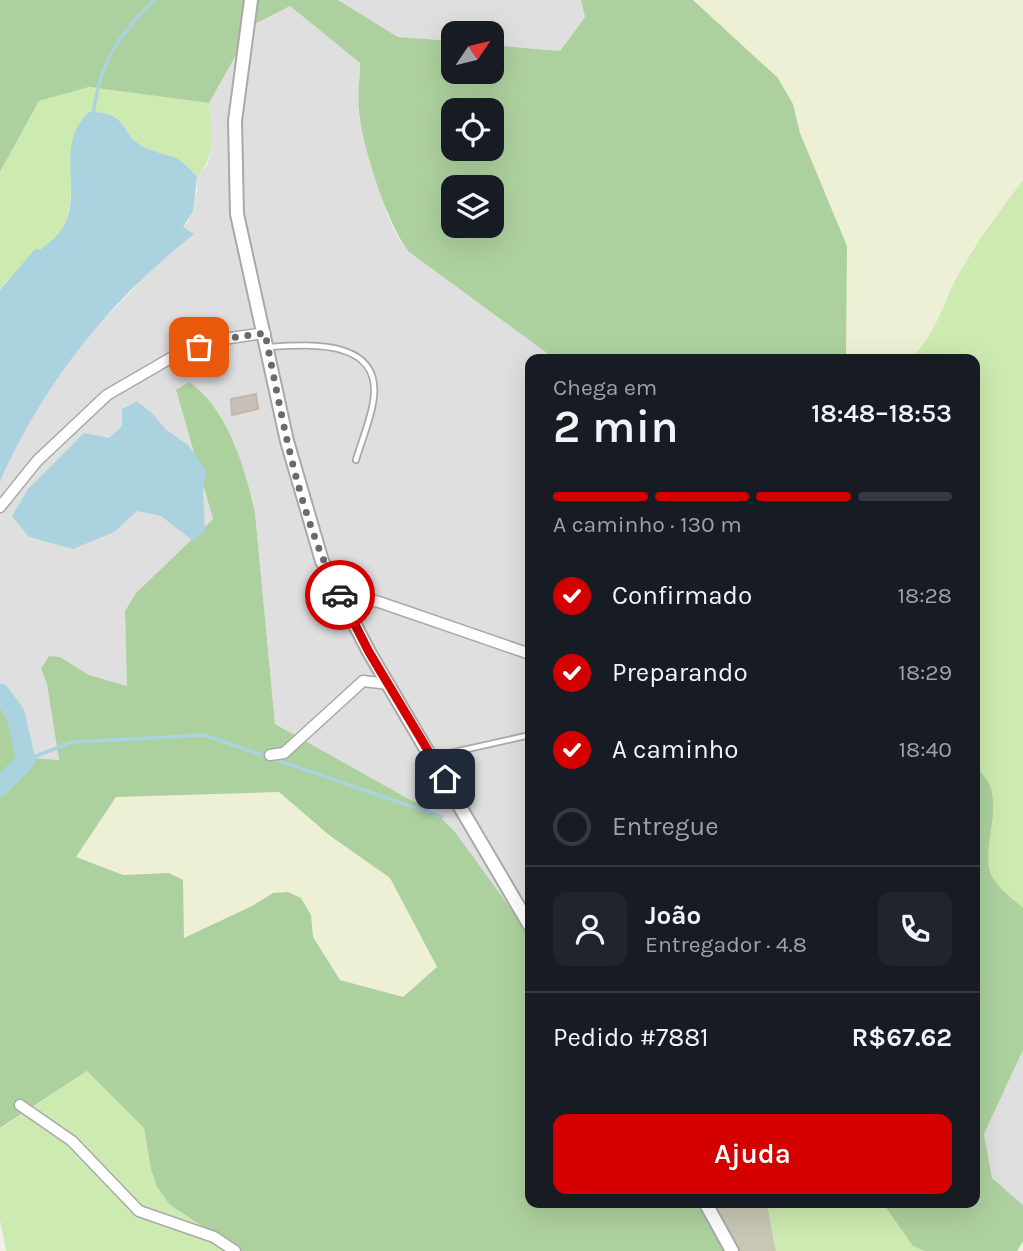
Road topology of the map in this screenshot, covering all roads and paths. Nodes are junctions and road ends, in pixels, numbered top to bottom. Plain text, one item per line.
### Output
1 (251, 0) edge
2 (265, 333) junction
3 (268, 348) junction
4 (356, 460) dead end
5 (0, 507) edge
6 (338, 593) junction
7 (525, 652) edge
8 (388, 684) junction
9 (525, 736) edge
10 (270, 755) dead end
11 (432, 757) junction
12 (525, 917) edge
13 (20, 1105) dead end
14 (708, 1208) edge
15 (235, 1251) edge
16 (732, 1251) edge

1 - 2 street
2 - 3 street
2 - 5 street
3 - 4 lane
3 - 6 street
6 - 7 street
6 - 8 street
8 - 10 street
8 - 11 street
9 - 11 lane
11 - 12 street
13 - 15 street
14 - 16 street

